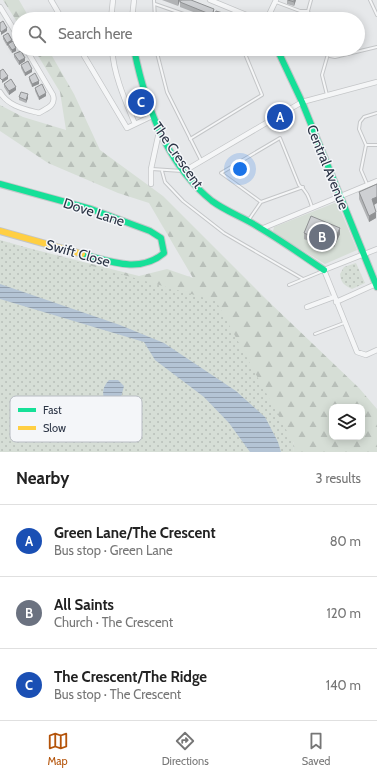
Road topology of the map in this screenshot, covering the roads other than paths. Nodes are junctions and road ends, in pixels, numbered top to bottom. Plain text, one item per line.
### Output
1 (51, 0) edge
2 (113, 0) edge
3 (134, 0) edge
4 (154, 0) edge
5 (210, 0) edge
6 (311, 0) edge
7 (370, 0) edge
8 (275, 1) edge
9 (155, 4) junction
10 (0, 6) edge
11 (308, 11) joint
12 (58, 12) edge
13 (112, 12) edge
14 (133, 12) edge
15 (155, 12) edge
16 (178, 12) edge
17 (239, 12) edge
18 (270, 12) edge
19 (377, 15) edge
20 (12, 26) edge
21 (377, 47) edge
22 (365, 50) edge
23 (30, 56) edge
24 (84, 56) edge
25 (112, 56) edge
26 (135, 56) edge
27 (158, 56) edge
28 (246, 56) edge
29 (280, 56) edge
30 (327, 56) edge
31 (332, 56) edge
32 (343, 56) edge
33 (377, 82) edge
34 (0, 92) edge
35 (327, 95) junction
36 (302, 102) junction
37 (377, 113) edge
38 (152, 116) junction
39 (135, 124) junction
40 (159, 132) junction
41 (190, 139) junction
42 (366, 145) junction
43 (377, 145) edge
44 (202, 161) junction
45 (151, 169) junction
46 (186, 170) junction
47 (162, 171) junction
48 (377, 181) edge
49 (0, 184) edge
50 (151, 184) dead end
51 (367, 185) junction
52 (303, 187) junction
53 (340, 197) junction
54 (261, 202) junction
55 (312, 208) junction
56 (248, 221) junction
57 (262, 229) junction
58 (0, 230) edge
59 (377, 249) edge
60 (363, 254) junction
61 (156, 260) joint
62 (324, 270) junction
63 (303, 279) junction
64 (289, 285) dead end
65 (376, 285) edge
66 (335, 299) junction
67 (307, 307) dead end
68 (345, 323) junction
69 (315, 334) dead end
70 (377, 350) edge

1 - 12 street
2 - 13 street
3 - 14 street
4 - 9 lane
5 - 17 street
6 - 11 lane
7 - 19 lane
8 - 11 lane
8 - 18 street
9 - 15 lane
9 - 16 lane
10 - 20 street
21 - 22 lane
23 - 34 street
24 - 39 street
25 - 39 street
26 - 38 street, The Crescent
27 - 41 lane
28 - 41 lane
29 - 36 street, Central Avenue
30 - 35 lane
31 - 32 lane
33 - 35 street
35 - 36 street
36 - 44 street
36 - 53 street, Central Avenue
37 - 42 lane
38 - 39 street
38 - 40 street, The Crescent
40 - 45 street
40 - 46 street, The Crescent
41 - 44 lane
42 - 43 lane
42 - 51 lane
44 - 46 street
45 - 47 lane
45 - 50 street
46 - 47 lane
46 - 56 street, The Crescent
47 - 63 lane
48 - 51 street
49 - 61 street, Dove Lane
51 - 53 street
52 - 54 lane
52 - 54 lane
52 - 55 lane
53 - 55 street
53 - 60 street, Central Avenue
54 - 56 lane
55 - 57 street
56 - 57 street, The Crescent
57 - 62 street, The Crescent
58 - 61 street, Swift Close
59 - 60 street
60 - 62 street
60 - 65 street, Central Avenue
62 - 63 lane
62 - 66 street
63 - 64 lane
65 - 66 street
66 - 67 street
66 - 68 street
68 - 69 lane
68 - 70 street

